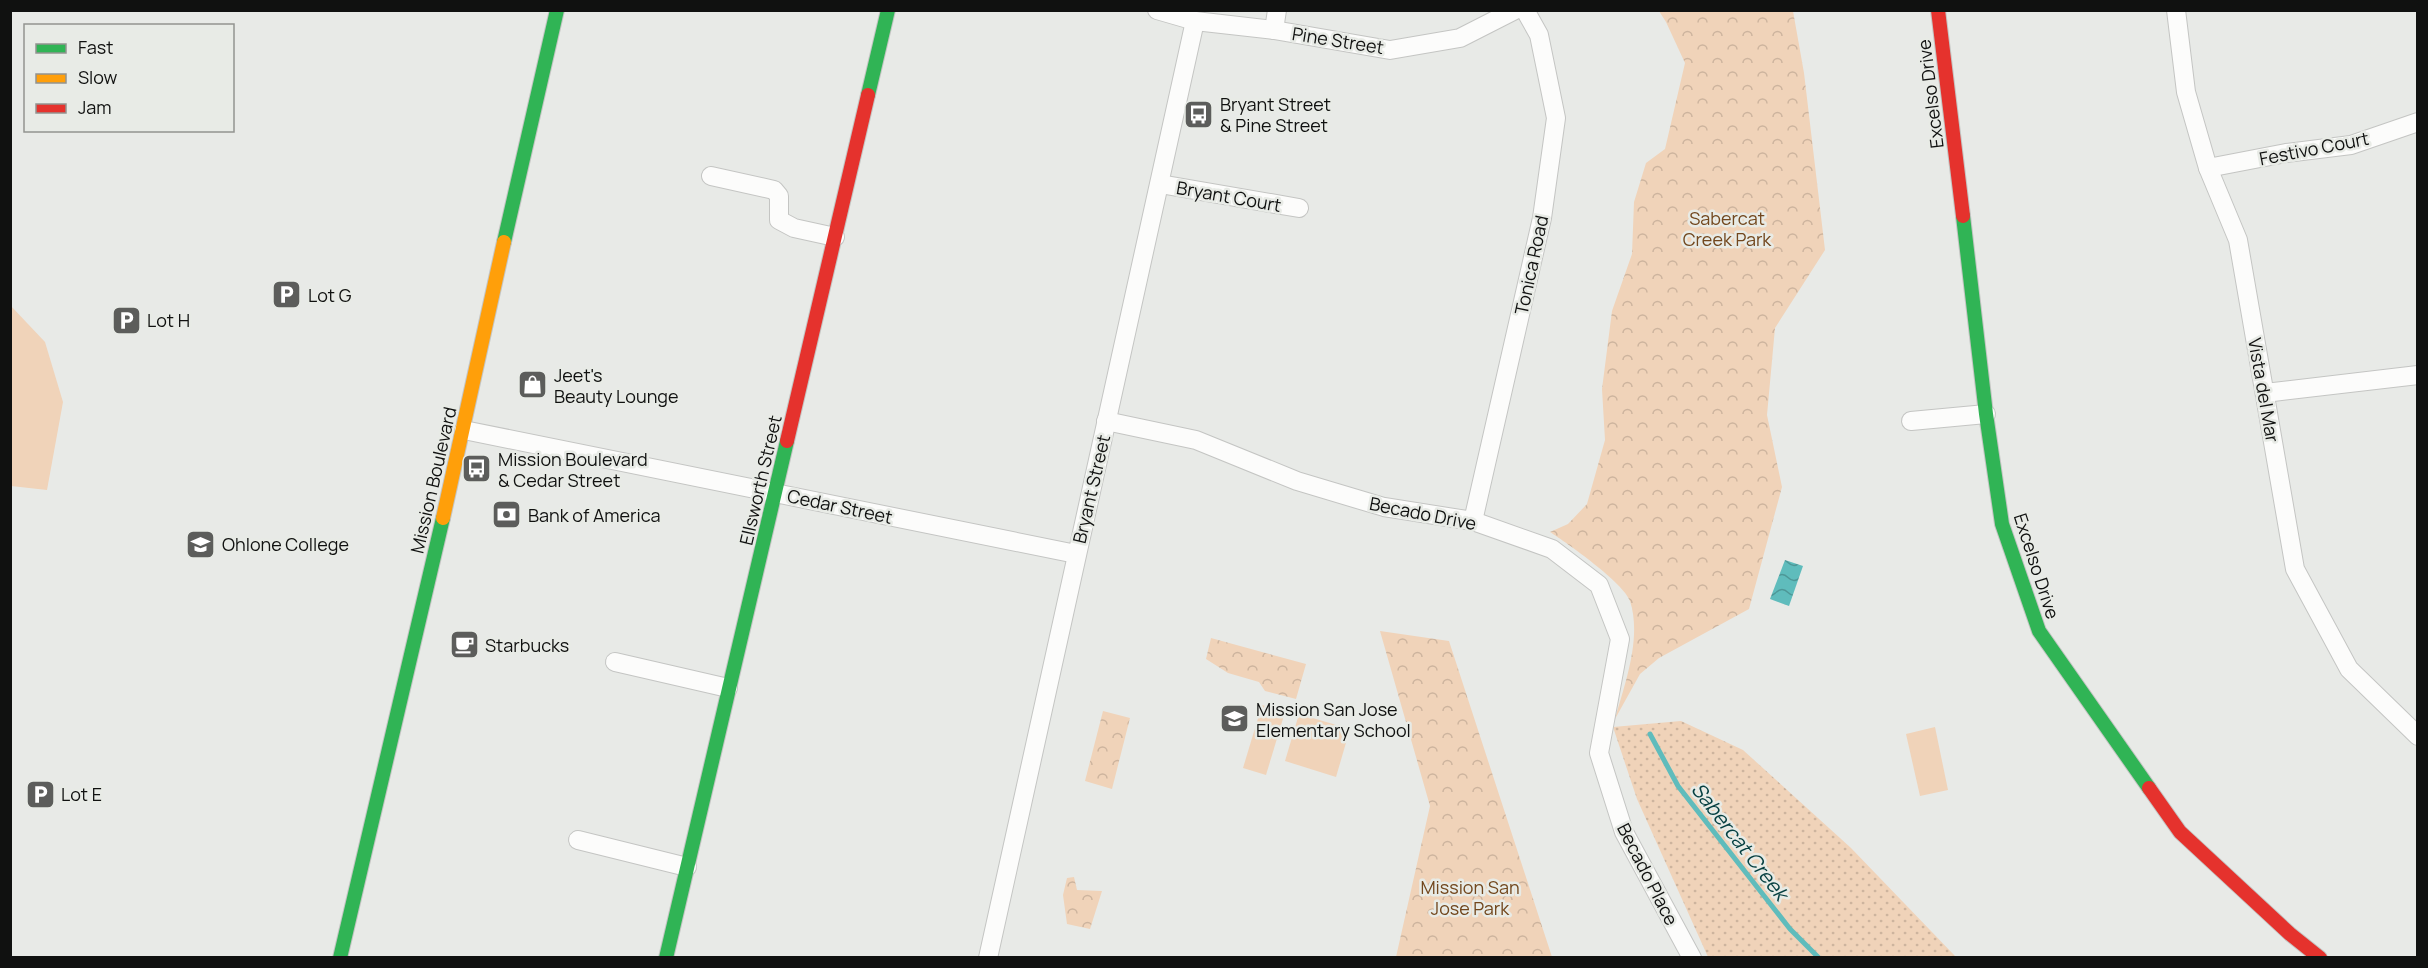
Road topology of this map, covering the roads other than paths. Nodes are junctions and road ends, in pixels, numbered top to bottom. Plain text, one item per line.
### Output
1 (557, 10) edge
2 (888, 10) edge
3 (1156, 10) edge
4 (1277, 10) edge
5 (1515, 10) edge
6 (1525, 10) edge
7 (1938, 10) edge
8 (2176, 10) edge
9 (1195, 21) junction
10 (1274, 30) junction
11 (2418, 122) edge
12 (2208, 168) junction
13 (711, 176) dead end
14 (1160, 184) junction
15 (1299, 208) dead end
16 (835, 237) junction
17 (2418, 375) edge
18 (2265, 393) junction
19 (1986, 414) junction
20 (1106, 421) junction
21 (1911, 421) dead end
22 (464, 430) junction
23 (775, 493) junction
24 (1473, 521) junction
25 (1076, 554) junction
26 (615, 662) dead end
27 (728, 688) junction
28 (2418, 736) edge
29 (1599, 753) joint
30 (578, 840) dead end
31 (687, 867) junction
32 (340, 957) edge
33 (666, 957) edge
34 (988, 957) edge
35 (1692, 957) edge
36 (2320, 957) edge

1 - 22 street, Mission Boulevard
2 - 16 street, Ellsworth Street
3 - 9 street, Pine Street
4 - 10 street
5 - 10 street, Pine Street
6 - 24 street, Tonica Road
7 - 19 street, Excelso Drive
8 - 12 street, Vista del Mar
9 - 10 street, Pine Street
9 - 14 street, Bryant Street
11 - 12 street, Festivo Court
12 - 18 street, Vista del Mar
13 - 16 street
14 - 15 street, Bryant Court
14 - 20 street, Bryant Street
16 - 23 street, Ellsworth Street
17 - 18 street
18 - 28 street, Vista del Mar
19 - 21 street
19 - 36 street, Excelso Drive
20 - 24 street, Becado Drive
20 - 25 street, Bryant Street
22 - 23 street, Cedar Street
22 - 32 street, Mission Boulevard
23 - 25 street, Cedar Street
23 - 27 street, Ellsworth Street
24 - 29 street, Becado Drive
25 - 34 street, Bryant Street
26 - 27 street
27 - 31 street, Ellsworth Street
29 - 35 street, Becado Place
30 - 31 street
31 - 33 street, Ellsworth Street

